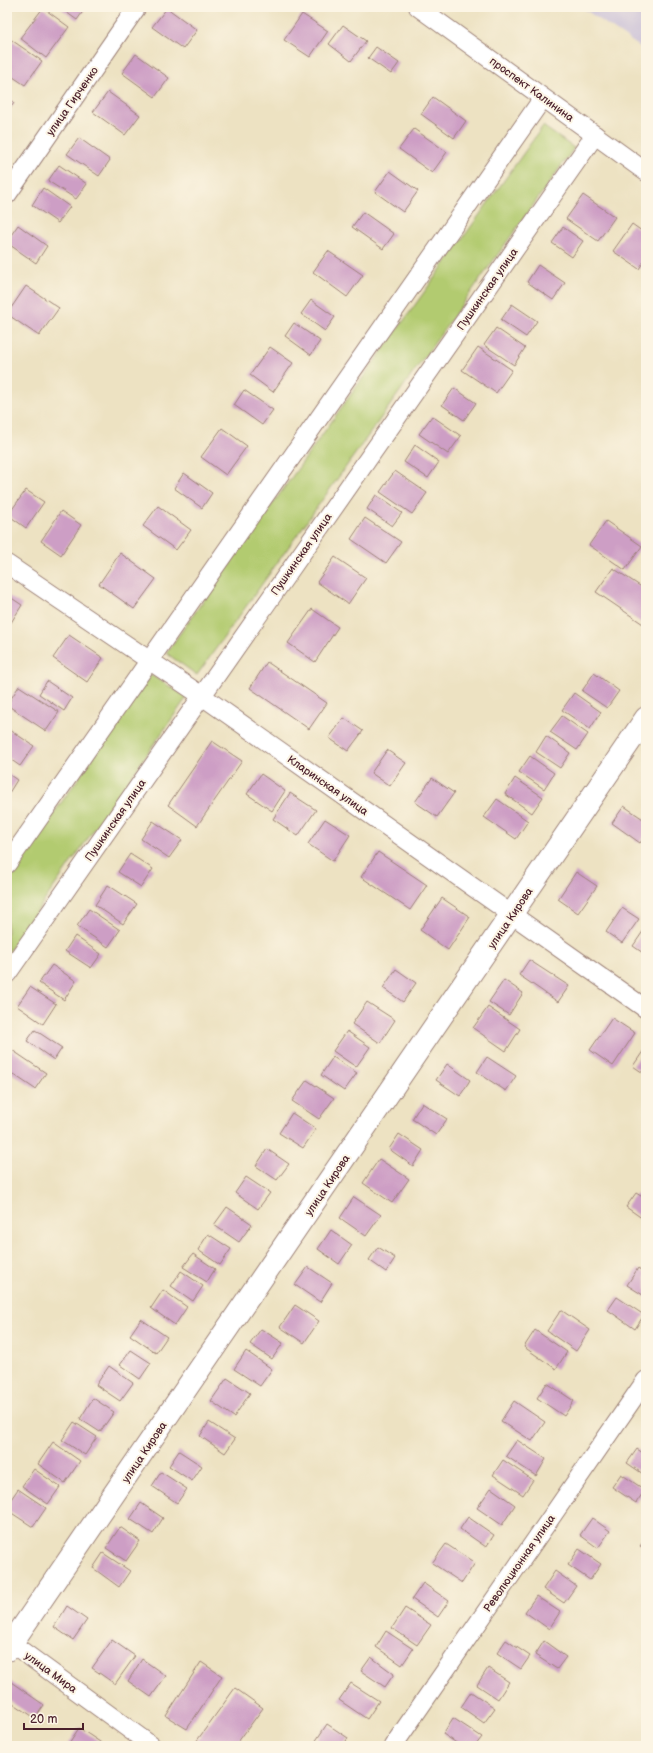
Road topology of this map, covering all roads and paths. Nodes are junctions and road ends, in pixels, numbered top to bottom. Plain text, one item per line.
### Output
1 (137, 7) edge
2 (418, 7) edge
3 (543, 98) junction
4 (595, 135) junction
5 (646, 172) edge
6 (7, 195) edge
7 (7, 564) edge
8 (149, 661) junction
9 (202, 696) junction
10 (646, 718) edge
11 (7, 864) edge
12 (512, 915) junction
13 (7, 974) edge
14 (646, 1009) edge
15 (646, 1380) edge
16 (9, 1645) edge
17 (152, 1746) edge
18 (393, 1746) edge

1 - 6 street, улица Гирченко
2 - 3 street, проспект Калинина
3 - 4 street, проспект Калинина
3 - 8 street
4 - 5 street, проспект Калинина
4 - 9 street, Пушкинская улица
7 - 8 street, Кларинская улица
8 - 9 street, Кларинская улица
8 - 11 street
9 - 12 street, Кларинская улица
9 - 13 street, Пушкинская улица
10 - 12 street, улица Кирова
12 - 14 street, Кларинская улица
12 - 16 street, улица Кирова
15 - 18 street, Революционная улица
16 - 17 street, улица Мира

